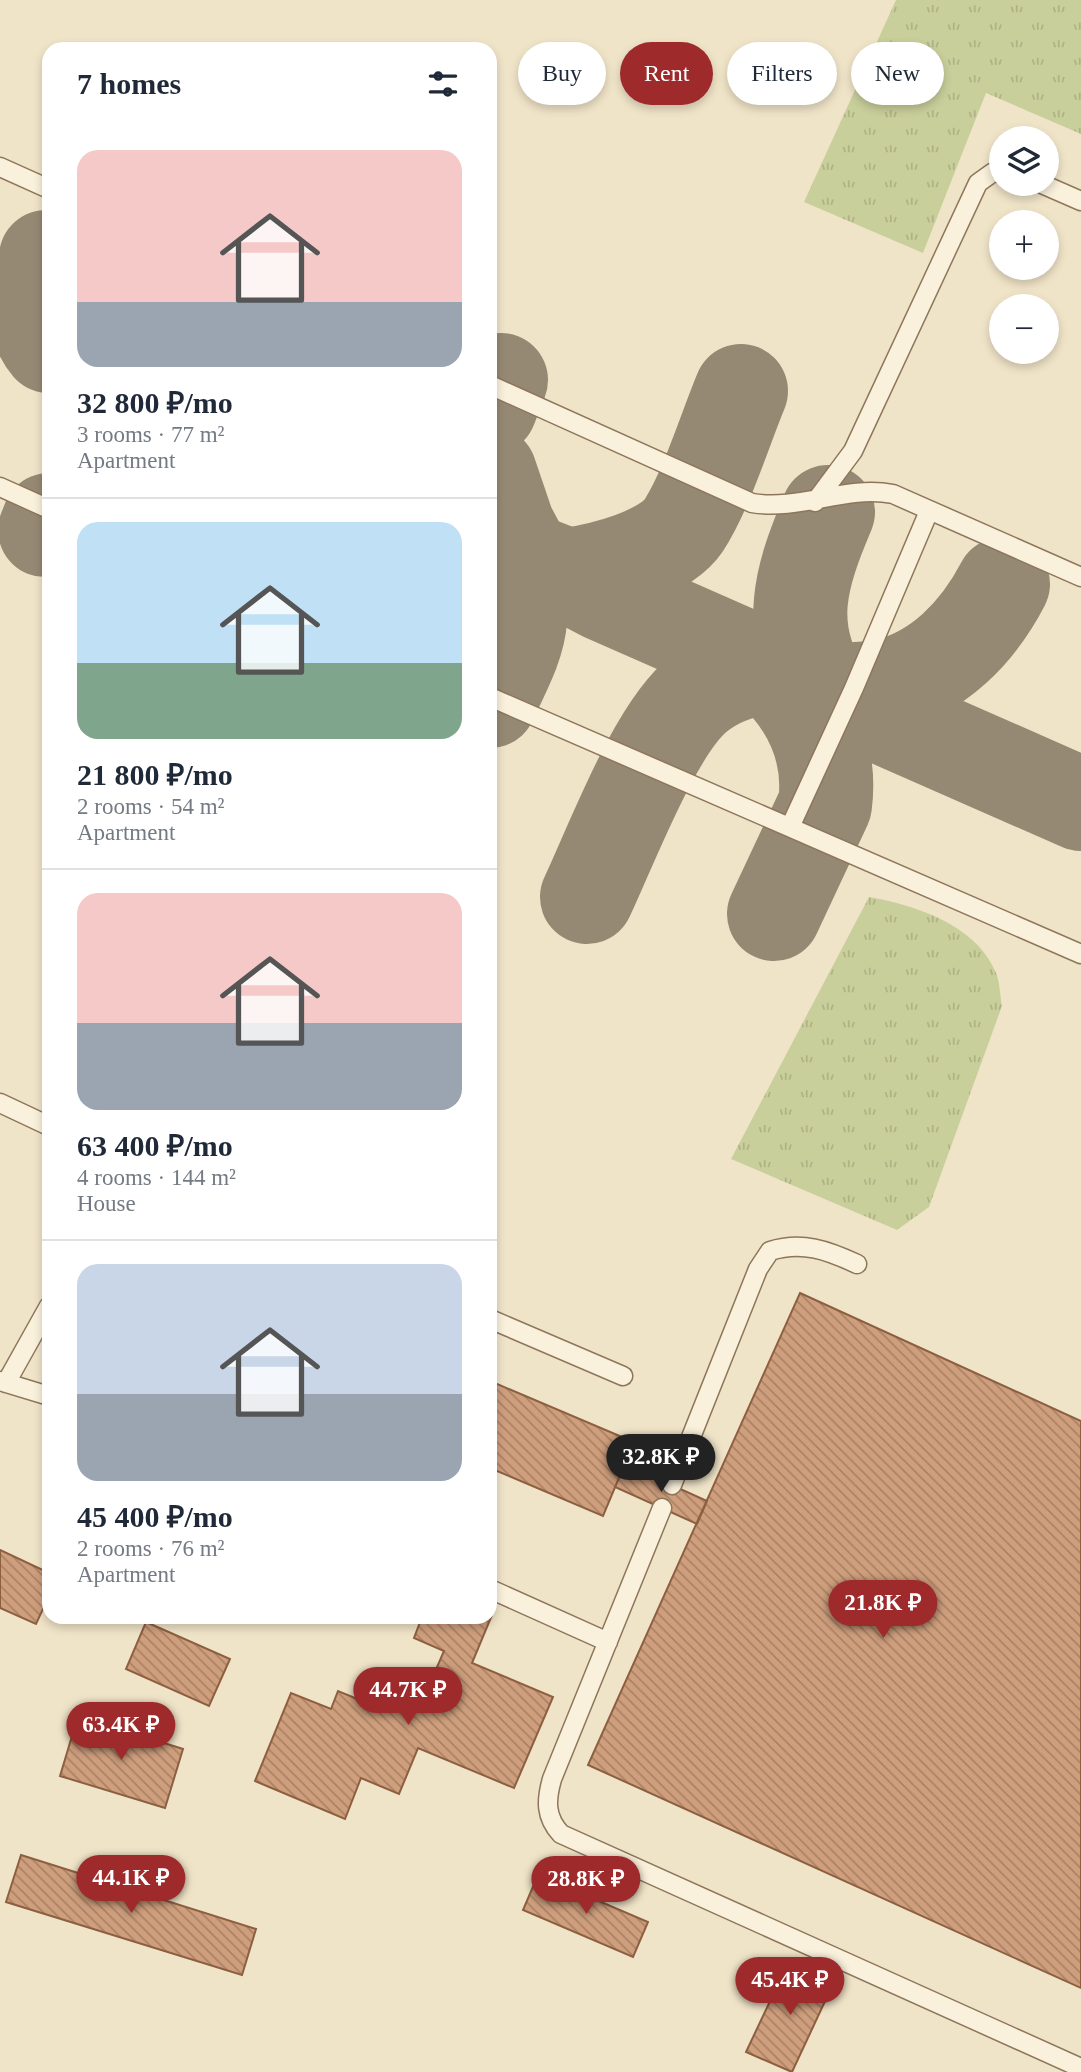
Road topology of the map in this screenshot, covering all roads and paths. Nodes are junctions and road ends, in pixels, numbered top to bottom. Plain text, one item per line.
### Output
1 (0, 167) edge
2 (989, 175) edge
3 (42, 186) edge
4 (1059, 191) edge
5 (1081, 201) edge
6 (497, 388) edge
7 (0, 487) edge
8 (815, 502) junction
9 (42, 506) edge
10 (929, 511) junction
11 (1081, 577) edge
12 (497, 699) edge
13 (791, 825) junction
14 (1081, 954) edge
15 (0, 1103) edge
16 (42, 1123) edge
17 (857, 1264) dead end
18 (42, 1318) edge
19 (497, 1322) edge
20 (623, 1376) dead end
21 (3, 1382) edge
22 (42, 1394) edge
23 (672, 1485) dead end
24 (662, 1508) dead end
25 (497, 1592) edge
26 (608, 1642) junction
27 (1081, 2068) edge

1 - 3 lane
2 - 8 lane
4 - 5 lane
6 - 8 lane
7 - 9 lane
8 - 10 lane
10 - 11 lane
10 - 13 lane
12 - 13 lane
13 - 14 lane
15 - 16 lane
17 - 23 lane
18 - 21 lane
19 - 20 lane
21 - 22 lane
24 - 26 lane
25 - 26 lane
26 - 27 lane

